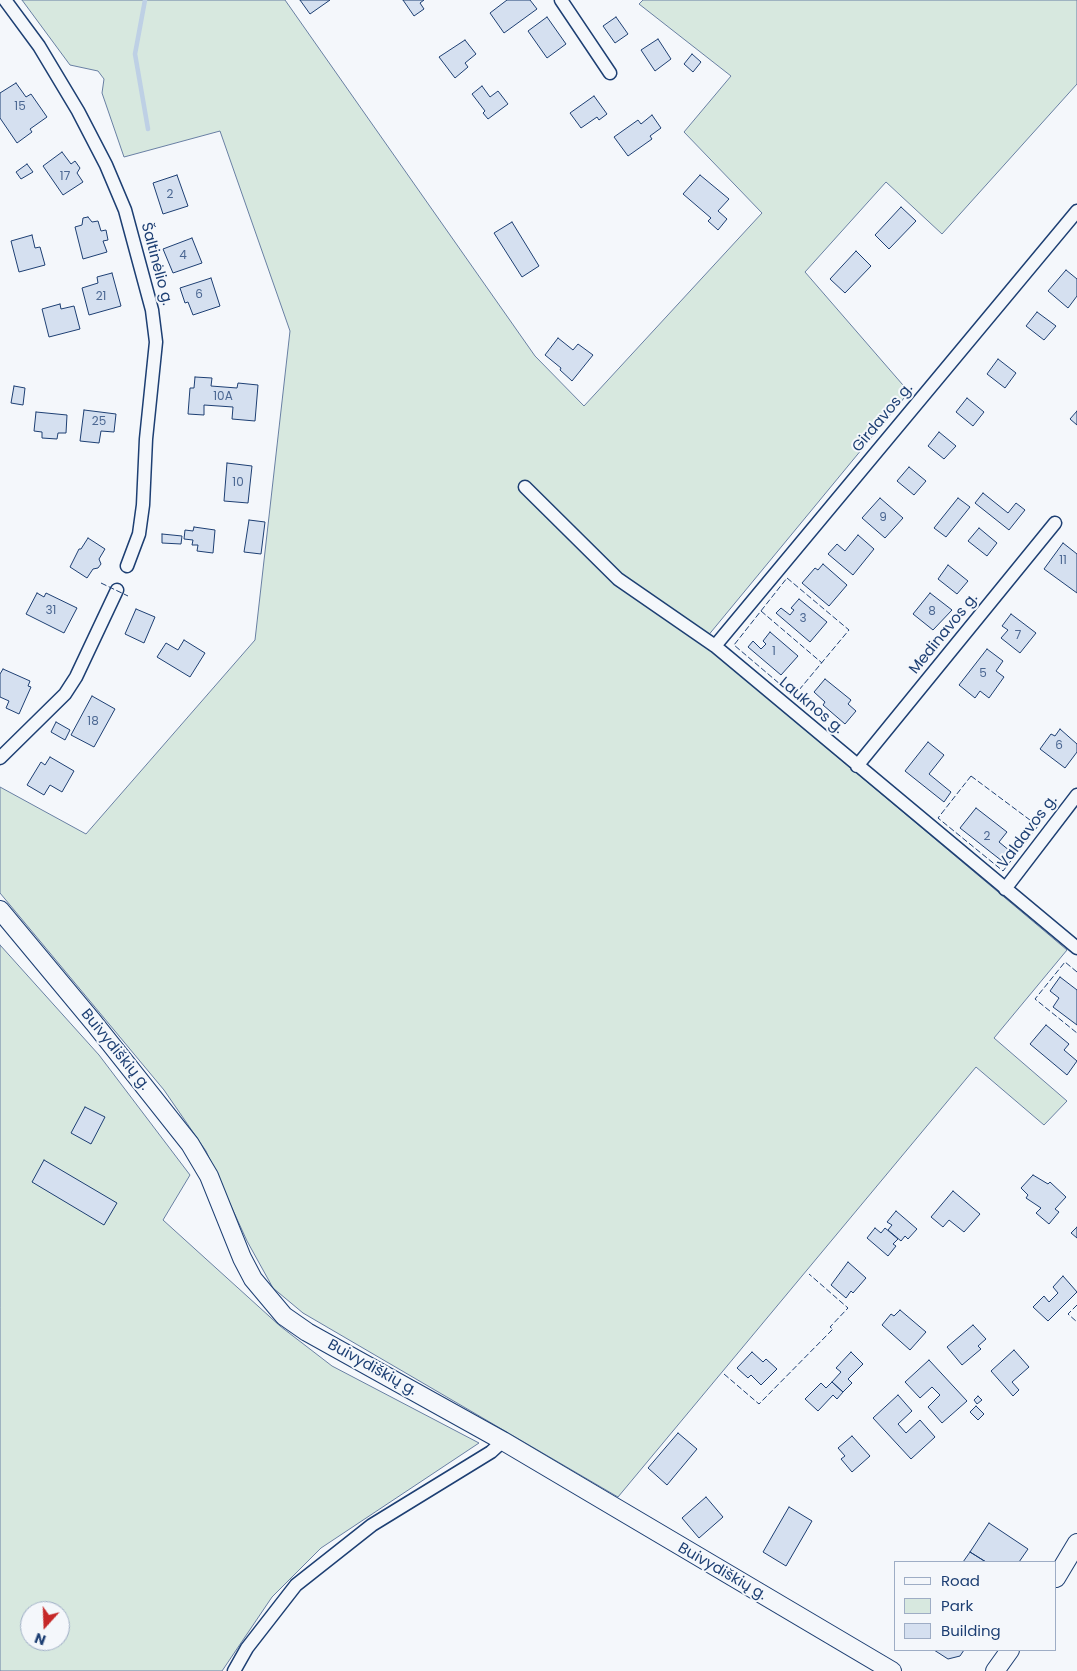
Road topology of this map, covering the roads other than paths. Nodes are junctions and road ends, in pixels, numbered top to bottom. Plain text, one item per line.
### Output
1 (5, 0) edge
2 (561, 0) edge
3 (610, 73) dead end
4 (1077, 211) edge
5 (525, 487) dead end
6 (1055, 523) dead end
7 (127, 566) dead end
8 (117, 590) dead end
9 (715, 646) junction
10 (0, 758) edge
11 (857, 766) junction
12 (1077, 795) edge
13 (1005, 889) junction
14 (0, 910) edge
15 (1077, 948) edge
16 (504, 1441) junction
17 (1077, 1543) edge
18 (1057, 1576) edge
19 (1009, 1651) edge
20 (234, 1671) edge
21 (892, 1671) edge
22 (996, 1671) edge

1 - 7 street, Šaltinėlio g.
2 - 3 street
4 - 9 street, Girdavos g.
5 - 9 street, Lauknos g.
6 - 11 street, Medinavos g.
8 - 10 street
9 - 11 street, Lauknos g.
11 - 13 street, Lauknos g.
12 - 13 street, Valdavos g.
13 - 15 street, Lauknos g.
14 - 16 street, Buivydiškių g.
16 - 20 street
16 - 21 street, Buivydiškių g.
17 - 18 street
19 - 22 street

